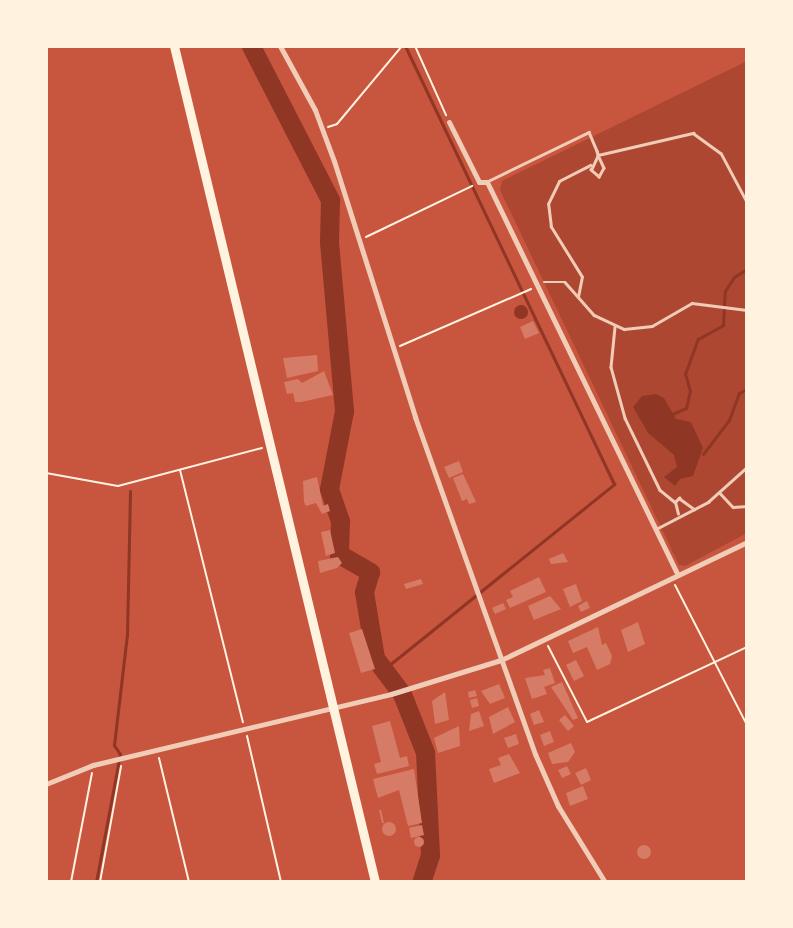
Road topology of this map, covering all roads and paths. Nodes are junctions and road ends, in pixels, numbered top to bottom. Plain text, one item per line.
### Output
1 (174, 46) edge
2 (280, 46) edge
3 (402, 46) edge
4 (415, 46) edge
5 (449, 122) joint
6 (322, 129) junction
7 (598, 155) junction
8 (591, 164) junction
9 (479, 182) junction
10 (486, 182) junction
11 (747, 202) edge
12 (358, 241) junction
13 (544, 282) dead end
14 (538, 286) junction
15 (578, 297) junction
16 (747, 310) edge
17 (615, 327) junction
18 (392, 349) junction
19 (269, 446) junction
20 (747, 467) edge
21 (180, 470) junction
22 (46, 473) edge
23 (719, 492) junction
24 (674, 502) junction
25 (747, 506) edge
26 (694, 509) junction
27 (678, 514) junction
28 (654, 530) junction
29 (747, 542) edge
30 (678, 575) junction
31 (671, 578) junction
32 (544, 639) junction
33 (747, 647) edge
34 (501, 660) junction
35 (717, 661) junction
36 (335, 708) junction
37 (747, 725) edge
38 (245, 729) junction
39 (157, 750) junction
40 (123, 759) junction
41 (93, 765) junction
42 (46, 784) edge
43 (70, 882) edge
44 (100, 882) edge
45 (189, 882) edge
46 (281, 882) edge
47 (375, 882) edge
48 (605, 882) edge

1 - 19 highway
2 - 6 street
3 - 6 path
4 - 5 path
5 - 9 street
6 - 12 street
7 - 8 lane
7 - 8 lane
7 - 10 lane
7 - 11 lane
8 - 15 lane
9 - 10 street
9 - 12 path
10 - 14 street
12 - 18 street
13 - 15 lane
14 - 18 path
14 - 28 street
15 - 17 lane
16 - 17 lane
17 - 24 lane
18 - 34 street
19 - 21 path
19 - 36 highway
20 - 23 lane
21 - 22 path
21 - 38 path
23 - 25 lane
23 - 26 lane
24 - 26 lane
24 - 27 lane
26 - 27 lane
27 - 28 lane
28 - 30 street
29 - 30 street
30 - 31 street
31 - 32 street
31 - 35 path
32 - 34 street
32 - 35 path
33 - 35 path
34 - 36 street
34 - 48 street
35 - 37 path
36 - 38 street
36 - 47 highway
38 - 39 street
38 - 46 path
39 - 40 street
39 - 45 path
40 - 41 street
40 - 44 path
41 - 42 street
41 - 43 path

